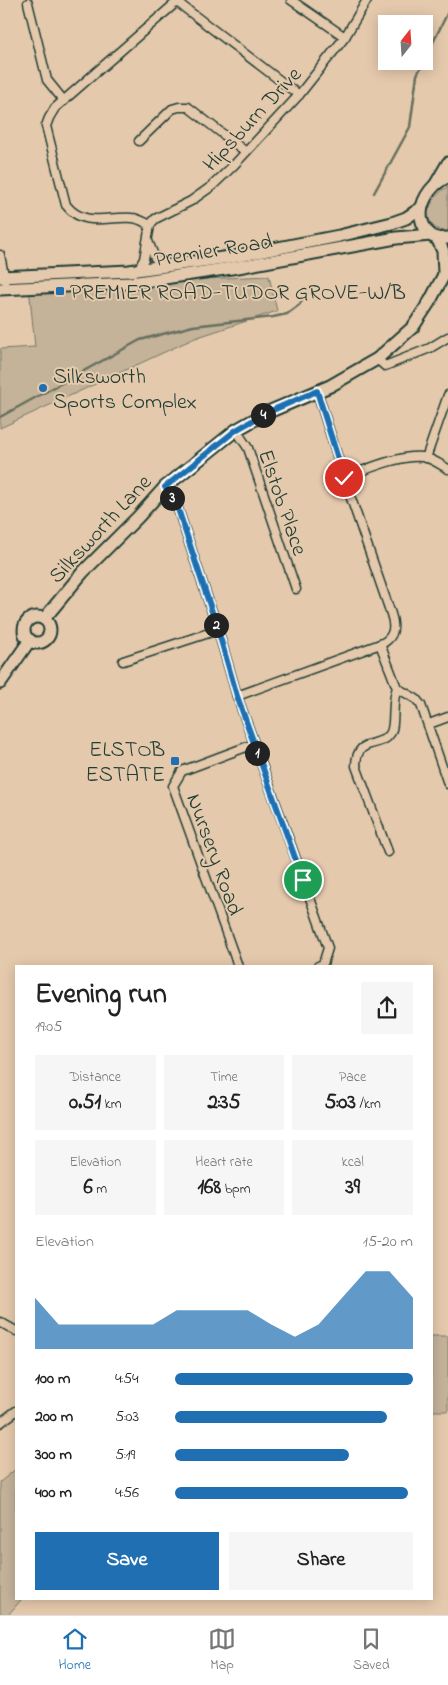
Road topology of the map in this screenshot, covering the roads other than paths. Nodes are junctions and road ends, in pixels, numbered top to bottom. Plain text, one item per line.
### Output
1 (291, 0) edge
2 (367, 0) edge
3 (178, 1) edge
4 (28, 3) dead end
5 (345, 37) junction
6 (299, 96) junction
7 (64, 101) junction
8 (139, 141) dead end
9 (246, 152) junction
10 (448, 164) edge
11 (448, 177) edge
12 (433, 187) junction
13 (421, 208) junction
14 (150, 225) junction
15 (438, 237) edge
16 (148, 241) junction
17 (0, 255) edge
18 (163, 266) junction
19 (138, 270) junction
20 (446, 270) edge
21 (3, 283) edge
22 (448, 337) edge
23 (377, 359) junction
24 (317, 391) junction
25 (448, 395) edge
26 (236, 430) junction
27 (426, 458) junction
28 (448, 469) edge
29 (344, 478) junction
30 (165, 487) junction
31 (296, 589) dead end
32 (44, 619) junction
33 (218, 630) junction
34 (30, 640) junction
35 (380, 644) junction
36 (123, 661) dead end
37 (0, 682) edge
38 (398, 688) junction
39 (237, 696) junction
40 (448, 716) edge
41 (429, 724) junction
42 (254, 744) junction
43 (448, 784) edge
44 (388, 852) dead end
45 (238, 965) edge
46 (320, 965) edge
47 (0, 1322) edge
48 (15, 1330) edge
49 (15, 1412) edge
50 (0, 1423) edge

1 - 5 street
2 - 5 street, Hipsburn Drive
3 - 6 street
3 - 7 street
4 - 7 street
5 - 6 street, Hipsburn Drive
6 - 9 street, Hipsburn Drive
7 - 14 street
8 - 9 street
9 - 14 street, Hipsburn Drive
10 - 12 main road
11 - 12 main road
12 - 13 main road
13 - 15 main road
13 - 18 main road, Premier Road
14 - 16 street
15 - 20 main road, Silksworth Lane
15 - 21 main road, Premier Road
16 - 18 street
16 - 19 street
17 - 21 street
18 - 19 main road, Premier Road
19 - 21 main road, Premier Road
20 - 23 main road, Silksworth Lane
22 - 23 street
23 - 24 main road, Silksworth Lane
24 - 26 main road, Silksworth Lane
24 - 29 street
25 - 27 street
26 - 30 main road, Silksworth Lane
26 - 31 street, Elstob Place
27 - 28 street
27 - 29 street
29 - 35 street
30 - 32 main road, Silksworth Lane
30 - 33 street
32 - 34 main road, Silksworth Lane
32 - 34 main road
33 - 36 street
33 - 39 street
34 - 37 main road
35 - 38 street
35 - 39 street
38 - 41 street
38 - 44 street
39 - 42 street
40 - 41 street
41 - 43 street
42 - 45 street, Nursery Road
42 - 46 street
47 - 48 street
49 - 50 street

